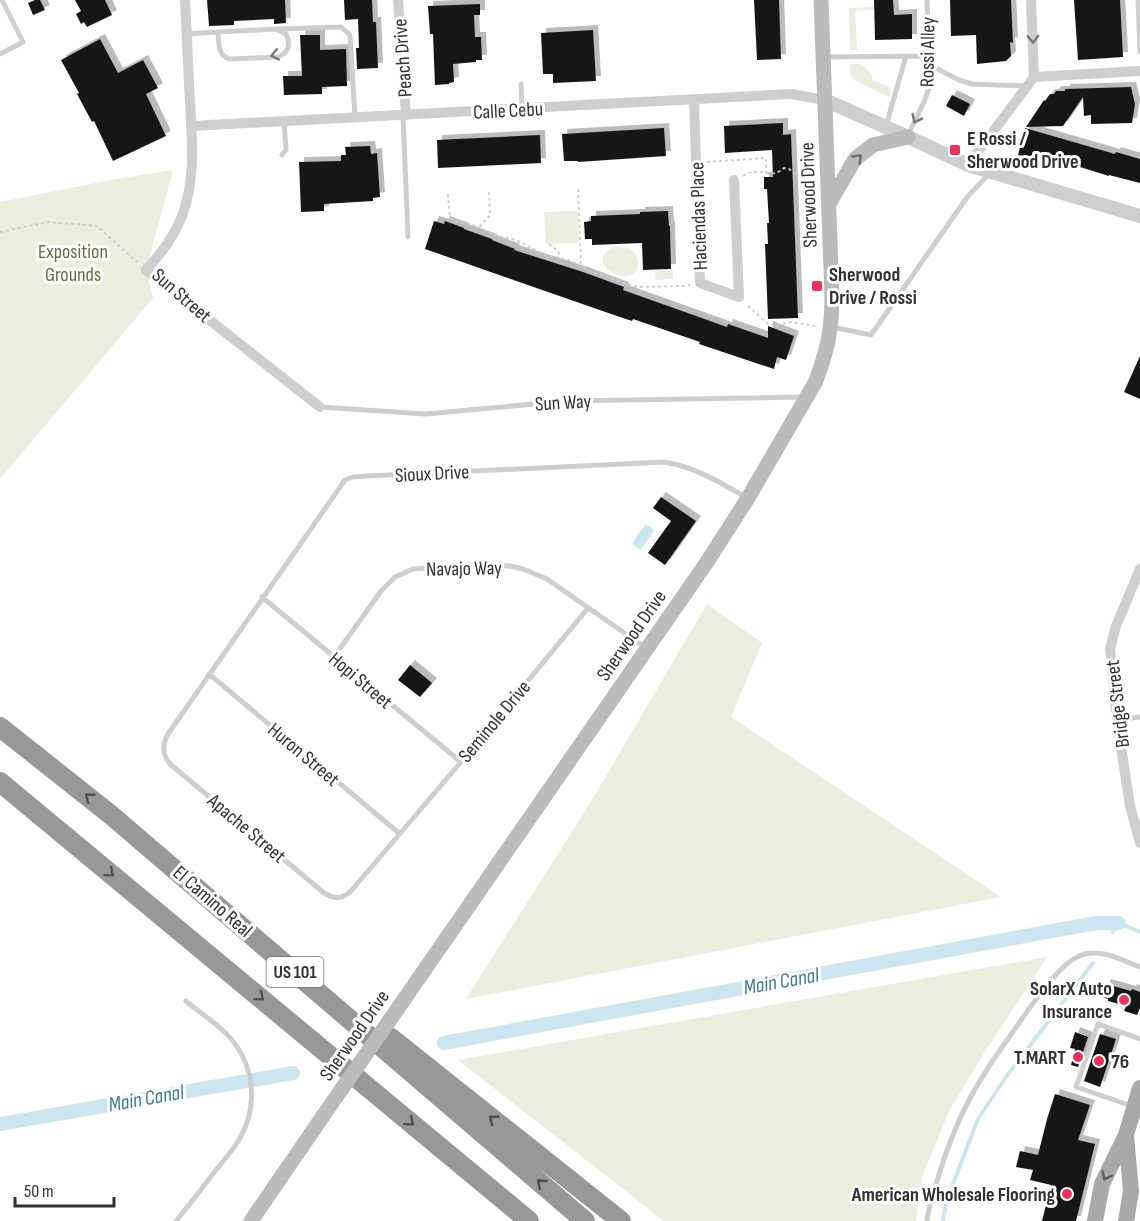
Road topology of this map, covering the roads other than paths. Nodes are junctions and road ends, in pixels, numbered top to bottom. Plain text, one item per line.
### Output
1 (2, 0) edge
2 (185, 0) edge
3 (398, 0) edge
4 (821, 0) edge
5 (927, 0) edge
6 (1031, 0) edge
7 (1138, 0) edge
8 (277, 29) junction
9 (218, 32) junction
10 (187, 34) junction
11 (1140, 52) edge
12 (0, 54) edge
13 (906, 56) junction
14 (930, 56) junction
15 (823, 57) junction
16 (930, 65) junction
17 (1140, 71) edge
18 (1031, 82) junction
19 (521, 84) dead end
20 (694, 100) junction
21 (825, 100) junction
22 (522, 109) junction
23 (404, 115) junction
24 (355, 117) junction
25 (284, 121) junction
26 (191, 126) junction
27 (886, 127) junction
28 (908, 136) junction
29 (282, 155) dead end
30 (968, 165) junction
31 (991, 172) junction
32 (734, 180) road end
33 (829, 204) junction
34 (1140, 216) edge
35 (408, 237) dead end
36 (830, 327) junction
37 (807, 397) junction
38 (320, 407) joint
39 (748, 498) junction
40 (1140, 569) edge
41 (262, 597) junction
42 (588, 608) junction
43 (647, 649) junction
44 (334, 657) junction
45 (209, 674) junction
46 (1140, 717) edge
47 (1117, 720) junction
48 (0, 727) edge
49 (460, 762) junction
50 (0, 782) edge
51 (111, 815) junction
52 (400, 834) junction
53 (1140, 843) edge
54 (1140, 967) edge
55 (186, 1001) dead end
56 (1140, 1039) edge
57 (1138, 1096) edge
58 (1126, 1135) junction
59 (1135, 1167) edge
60 (1136, 1193) edge
61 (176, 1221) edge
62 (251, 1221) edge
63 (529, 1221) edge
64 (585, 1221) edge
65 (621, 1221) edge
66 (927, 1221) edge
67 (1095, 1221) edge
68 (1126, 1221) edge

1 - 12 lane
2 - 10 street, Sun Street
3 - 23 street, Peach Drive
4 - 15 main road, Sherwood Drive
5 - 14 lane, Rossi Alley
6 -> 18 street
7 - 11 lane
8 - 9 lane
8 -> 9 lane
8 - 24 lane
9 - 10 lane
10 - 26 street, Sun Street
13 - 14 lane
13 - 15 lane
13 - 27 lane
14 - 16 lane, Rossi Alley
15 - 21 main road, Sherwood Drive
16 - 18 lane
16 -> 28 lane, Rossi Alley
17 - 18 street
18 - 30 street
19 - 22 lane
20 - 21 street, Calle Cebu
20 - 22 street, Calle Cebu
20 - 32 street, Haciendas Place
21 - 27 street
21 - 33 main road, Sherwood Drive
22 - 23 street, Calle Cebu
23 - 24 street, Calle Cebu
23 - 35 lane
24 - 25 street, Calle Cebu
25 - 26 street, Calle Cebu
25 - 29 lane
26 - 38 street, Sun Street
27 - 28 street
28 - 30 street
33 -> 28 main road
30 - 31 street
31 - 34 street
31 - 36 lane
33 - 36 main road, Sherwood Drive
36 - 37 main road, Sherwood Drive
37 - 38 lane, Sun Way
37 - 39 main road, Sherwood Drive
39 - 41 lane, Sioux Drive
39 - 43 main road, Sherwood Drive
40 - 47 street, Bridge Street
41 - 44 lane, Hopi Street
41 - 45 lane, Sioux Drive
42 - 43 lane, Navajo Way
42 - 44 lane, Navajo Way
42 - 49 lane, Seminole Drive
43 - 62 main road, Sherwood Drive, bridge
44 - 49 lane, Hopi Street
45 - 52 lane, Huron Street
45 - 52 lane, Apache Street
46 - 47 lane
47 - 53 street, Bridge Street
51 -> 48 highway, El Camino Real / US 101
49 - 52 lane, Seminole Drive
50 -> 63 highway, US 101
64 -> 51 highway, El Camino Real / US 101
65 -> 51 highway
54 - 66 lane
55 - 61 lane
56 - 57 lane
57 - 58 main road
58 - 59 main road
58 -> 67 main road
59 - 60 main road
60 - 68 main road

